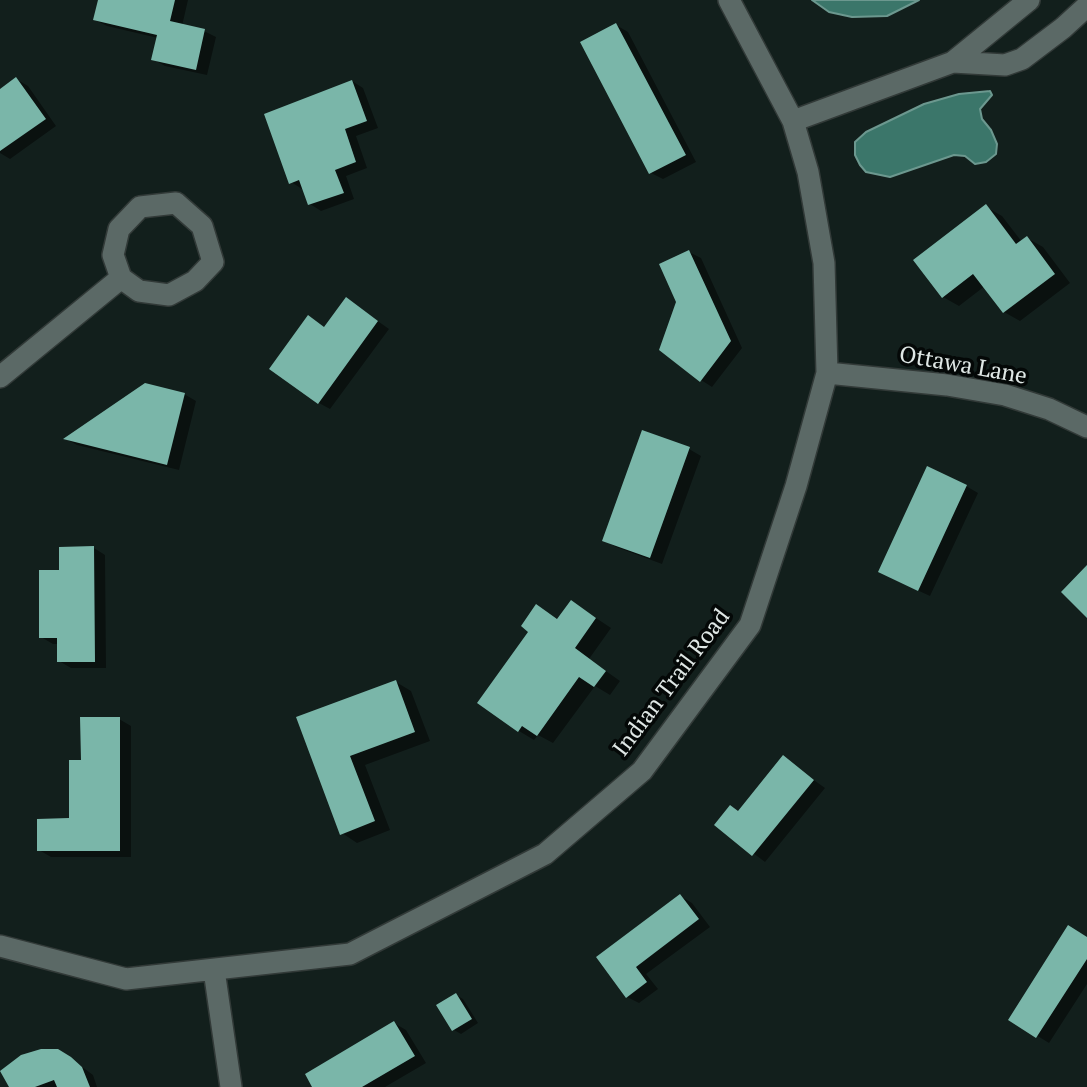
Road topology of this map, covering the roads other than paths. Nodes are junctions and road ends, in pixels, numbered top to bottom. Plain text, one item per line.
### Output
1 (729, 0) edge
2 (1029, 0) edge
3 (1087, 6) edge
4 (953, 62) junction
5 (793, 121) junction
6 (121, 278) junction
7 (827, 373) junction
8 (0, 377) edge
9 (1087, 427) edge
10 (0, 946) edge
11 (214, 970) junction
12 (231, 1087) edge

1 - 5 street, Indian Trail Road
2 - 4 street
3 - 4 street
4 - 5 street
5 - 7 street, Indian Trail Road
6 - 6 street
6 - 8 street
7 - 9 street, Ottawa Lane
7 - 11 street, Indian Trail Road
10 - 11 street, Indian Trail Road
11 - 12 street

